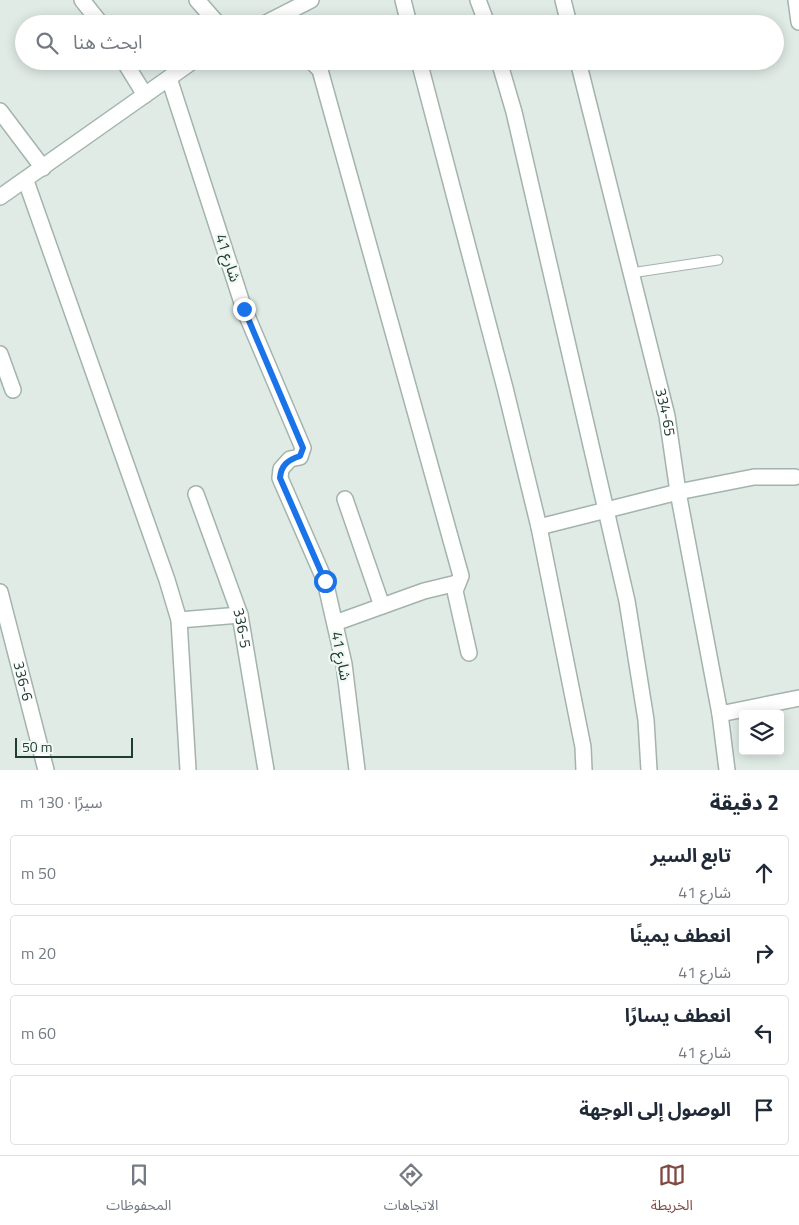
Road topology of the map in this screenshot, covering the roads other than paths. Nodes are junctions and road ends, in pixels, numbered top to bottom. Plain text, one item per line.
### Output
1 (82, 0) edge
2 (197, 0) edge
3 (311, 0) edge
4 (403, 0) edge
5 (478, 0) edge
6 (563, 0) edge
7 (796, 0) edge
8 (94, 15) edge
9 (210, 15) edge
10 (295, 15) edge
11 (407, 15) edge
12 (484, 15) edge
13 (567, 15) edge
14 (799, 22) edge
15 (129, 70) edge
16 (180, 70) edge
17 (320, 70) edge
18 (421, 70) edge
19 (502, 70) edge
20 (580, 70) edge
21 (169, 78) junction
22 (144, 95) junction
23 (0, 111) edge
24 (43, 168) junction
25 (26, 181) junction
26 (0, 196) edge
27 (718, 260) dead end
28 (631, 273) junction
29 (0, 354) edge
30 (13, 390) dead end
31 (795, 477) dead end
32 (678, 492) junction
33 (196, 494) dead end
34 (345, 499) dead end
35 (606, 511) junction
36 (539, 527) junction
37 (457, 583) junction
38 (0, 592) edge
39 (382, 606) junction
40 (240, 615) junction
41 (179, 620) junction
42 (335, 623) junction
43 (469, 653) dead end
44 (799, 698) edge
45 (720, 714) junction
46 (46, 770) edge
47 (188, 770) edge
48 (266, 770) edge
49 (357, 770) edge
50 (584, 770) edge
51 (649, 770) edge
52 (727, 770) edge

1 - 8 street
2 - 9 street
3 - 10 street
4 - 11 street
5 - 12 street
6 - 13 street
7 - 14 street
15 - 22 street
16 - 21 street
17 - 37 street
18 - 36 street
19 - 35 street
20 - 28 street, 334-65
21 - 22 street
21 - 42 street, شارع 41
22 - 24 street
23 - 24 street
24 - 25 street
25 - 26 street
25 - 41 street
27 - 28 lane
28 - 32 street, 334-65
29 - 30 street
31 - 32 street
32 - 35 street
32 - 45 street, 334-65
33 - 40 street, 336-5
34 - 39 street
35 - 36 street
35 - 51 street
36 - 50 street
37 - 39 street
37 - 43 street
38 - 46 street, 336-6
39 - 42 street
40 - 41 street
40 - 48 street, 336-5
41 - 47 street
42 - 49 street, شارع 41
44 - 45 street
45 - 52 street, 334-65

